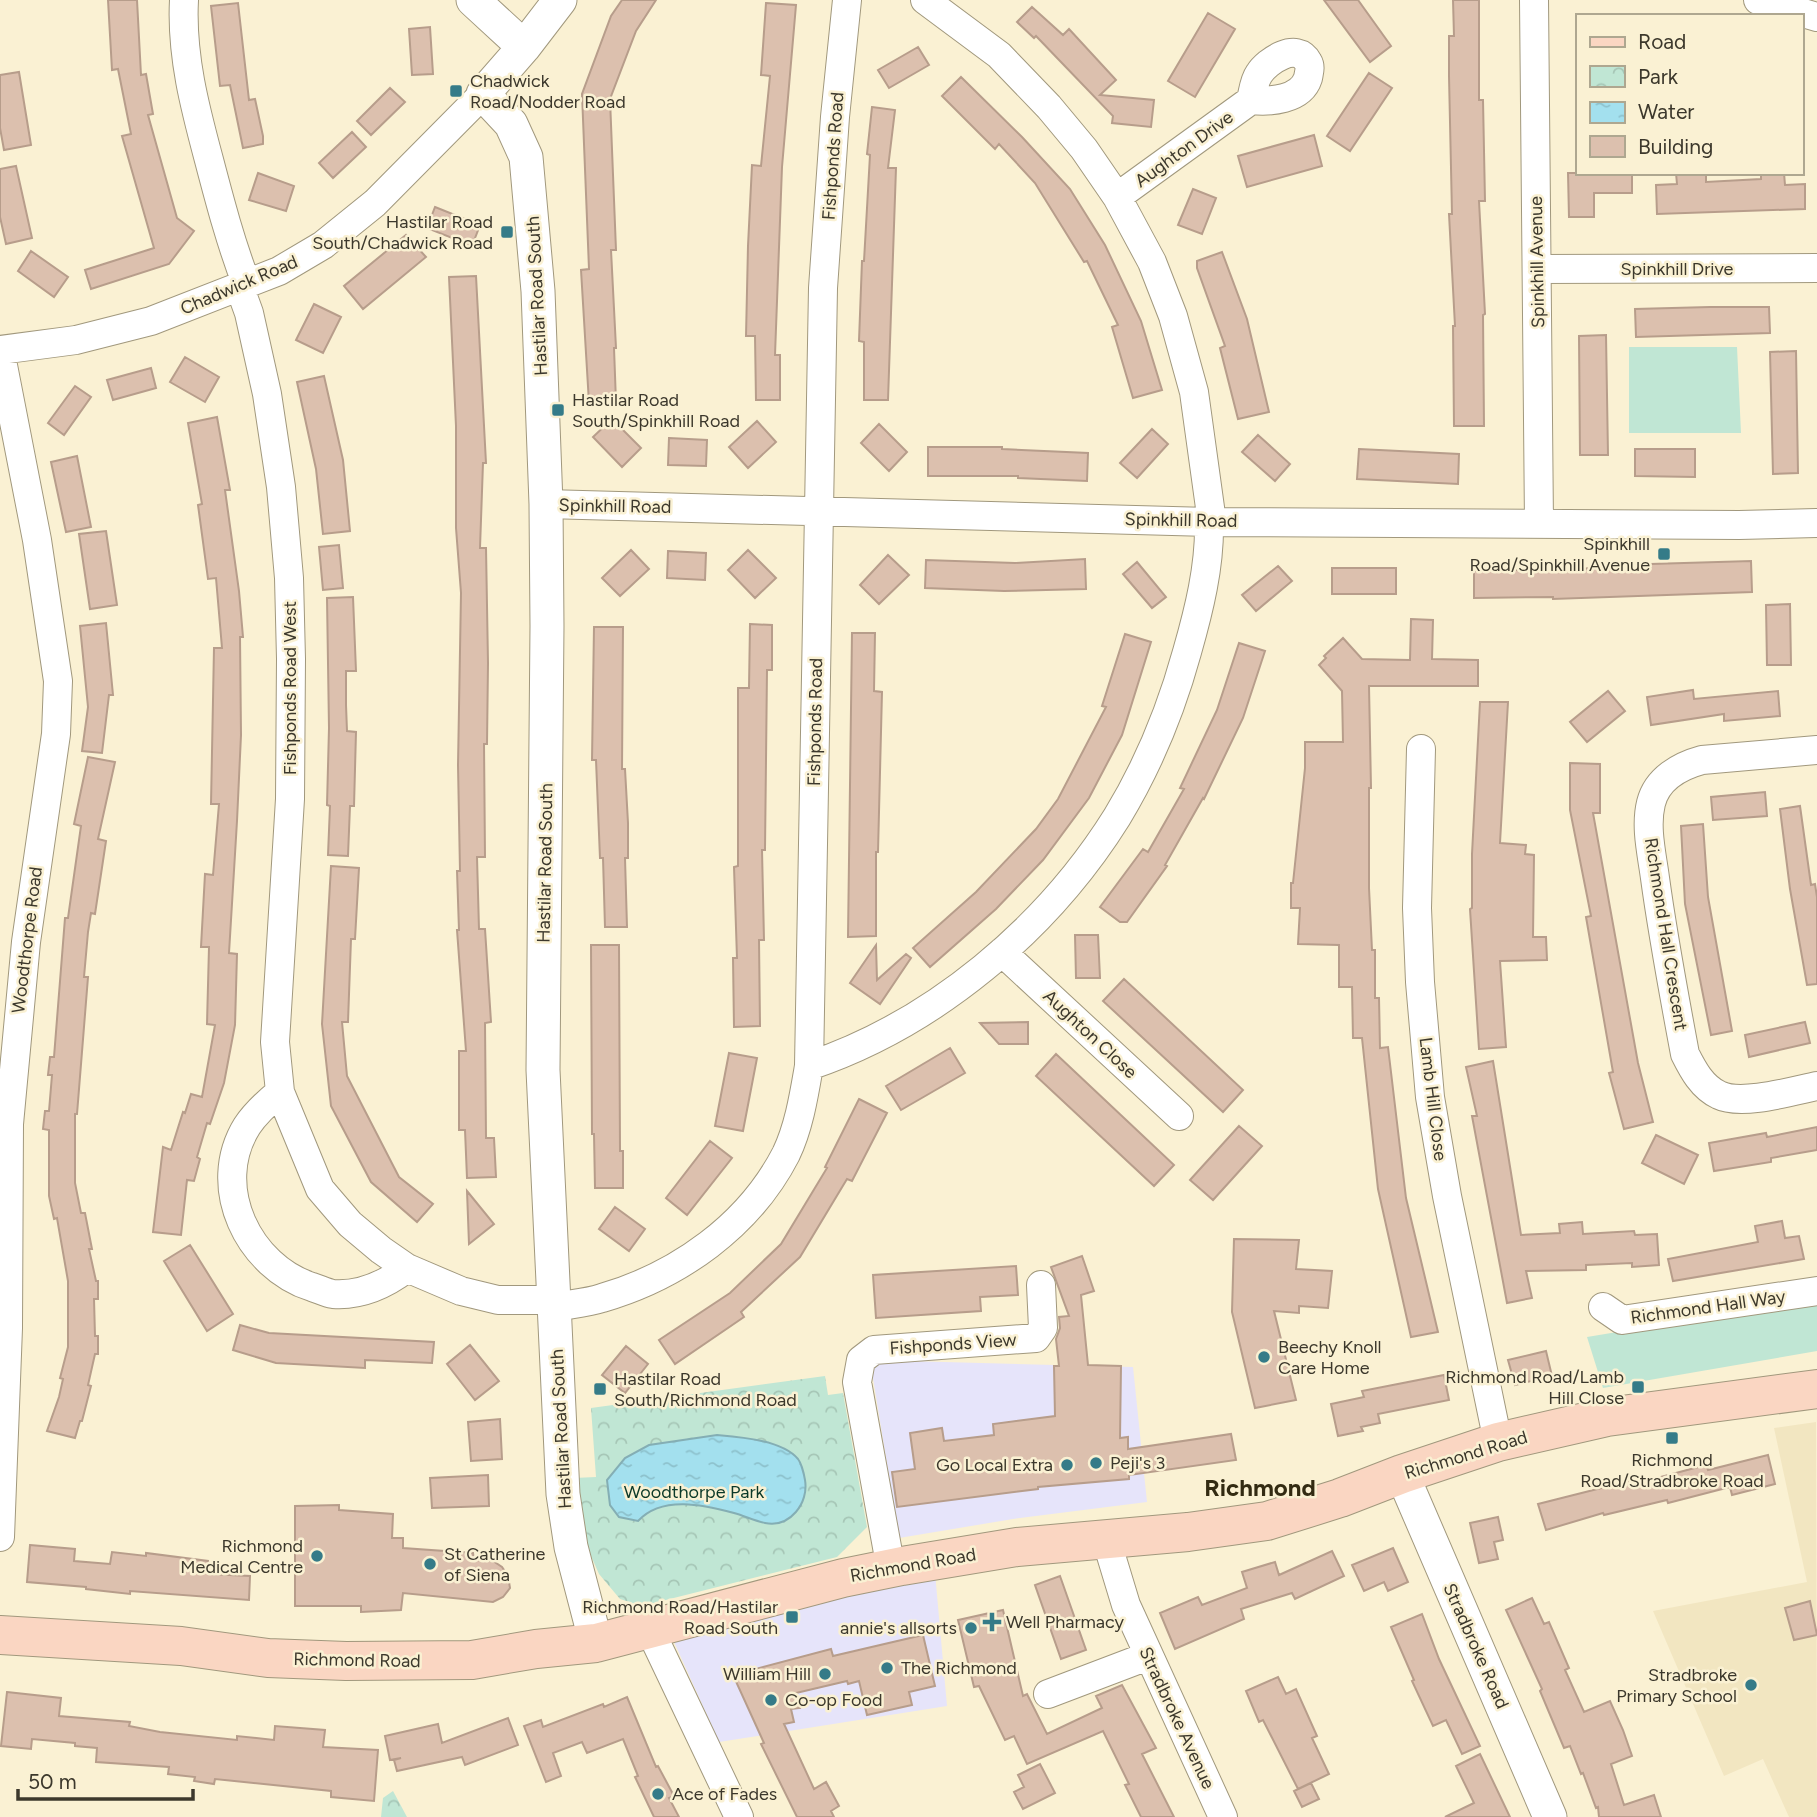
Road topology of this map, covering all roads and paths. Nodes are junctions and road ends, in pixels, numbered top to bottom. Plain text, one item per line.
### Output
1 (184, 0) edge
2 (473, 0) edge
3 (560, 0) edge
4 (846, 0) edge
5 (925, 0) edge
6 (1534, 0) edge
7 (1758, 0) edge
8 (1817, 17) edge
9 (524, 47) junction
10 (483, 93) junction
11 (1251, 100) dead end
12 (1117, 197) junction
13 (1817, 268) edge
14 (1538, 270) junction
15 (243, 286) junction
16 (0, 350) edge
17 (546, 504) junction
18 (819, 510) junction
19 (1211, 522) junction
20 (1817, 523) edge
21 (1539, 524) junction
22 (1421, 749) dead end
23 (1817, 750) edge
24 (1002, 952) junction
25 (809, 1066) junction
26 (1817, 1086) edge
27 (281, 1092) junction
28 (1178, 1116) dead end
29 (407, 1268) junction
30 (1041, 1284) dead end
31 (1817, 1291) edge
32 (554, 1303) junction
33 (1603, 1307) dead end
34 (1817, 1389) edge
35 (1498, 1442) junction
36 (1402, 1474) junction
37 (0, 1537) edge
38 (1106, 1539) junction
39 (891, 1569) junction
40 (650, 1630) junction
41 (0, 1634) edge
42 (596, 1643) junction
43 (1148, 1656) junction
44 (1048, 1694) dead end
45 (739, 1817) edge
46 (1223, 1817) edge
47 (1550, 1817) edge

1 - 15 street, Fishponds Road West
2 - 9 street
3 - 9 street
4 - 18 street, Fishponds Road
5 - 12 street
6 - 14 street, Spinkhill Avenue
7 - 8 street
9 - 10 street, Chadwick Road
10 - 15 street, Chadwick Road
10 - 17 street, Hastilar Road South
11 - 12 street, Aughton Drive
12 - 19 street
13 - 14 street, Spinkhill Drive
14 - 21 street, Spinkhill Avenue
15 - 16 street, Chadwick Road
15 - 27 street, Fishponds Road West
16 - 37 street, Woodthorpe Road
17 - 18 street, Spinkhill Road
17 - 32 street, Hastilar Road South
18 - 19 street, Spinkhill Road
18 - 25 street, Fishponds Road
19 - 21 street, Spinkhill Road
19 - 24 street
20 - 21 street, Spinkhill Road
22 - 35 street, Lamb Hill Close
23 - 26 street, Richmond Hall Crescent
24 - 25 street
24 - 28 street, Aughton Close
25 - 32 street, Fishponds Road
27 - 29 street, Fishponds Road West
27 - 29 street
29 - 32 street, Fishponds Road West
30 - 39 street, Fishponds View
31 - 33 street, Richmond Hall Way
32 - 42 street, Hastilar Road South
34 - 35 main road, Richmond Road
35 - 36 main road, Richmond Road
36 - 38 main road, Richmond Road
36 - 47 street, Stradbroke Road
38 - 39 main road, Richmond Road
38 - 43 street, Stradbroke Avenue
39 - 40 main road, Richmond Road
40 - 42 main road, Richmond Road
40 - 45 street
41 - 42 main road, Richmond Road
43 - 44 street
43 - 46 street, Stradbroke Avenue

